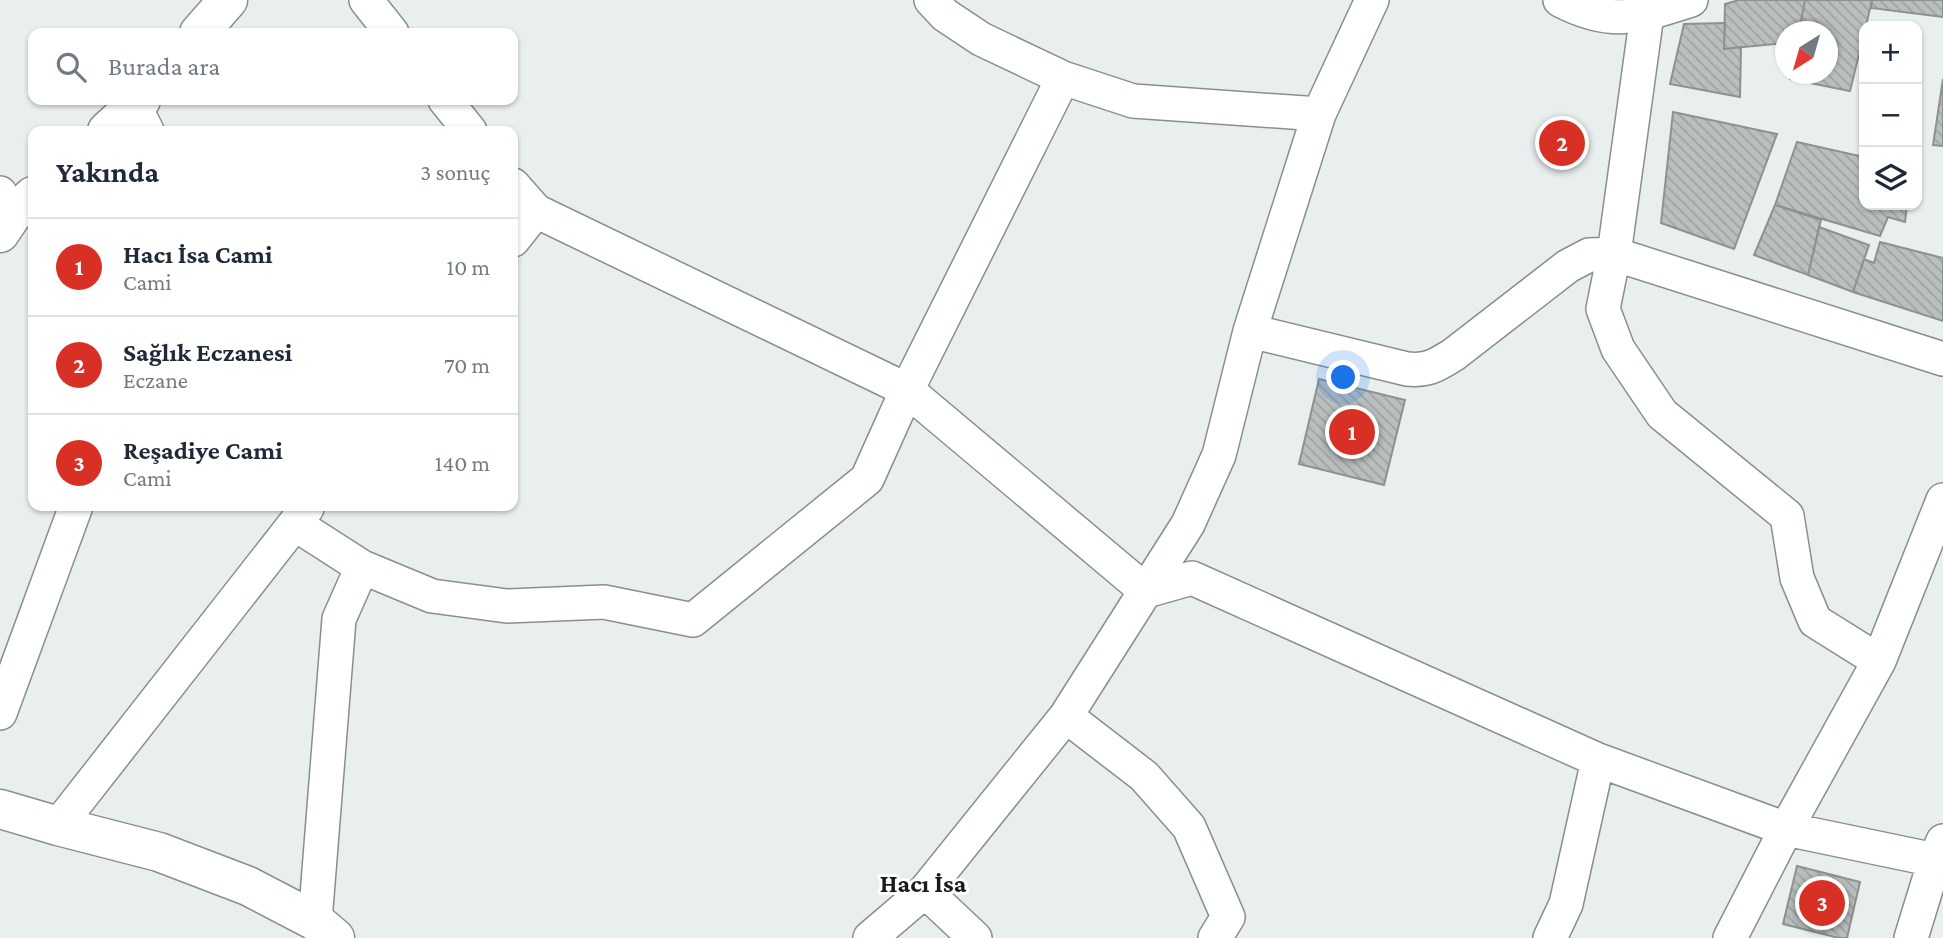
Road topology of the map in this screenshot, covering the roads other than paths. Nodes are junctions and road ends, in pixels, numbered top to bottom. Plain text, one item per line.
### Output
1 (228, 0) edge
2 (366, 0) edge
3 (931, 0) edge
4 (1372, 0) edge
5 (1560, 0) edge
6 (1690, 0) edge
7 (1647, 14) junction
8 (203, 28) edge
9 (388, 28) edge
10 (1063, 78) junction
11 (449, 105) edge
12 (141, 113) edge
13 (1319, 114) junction
14 (116, 126) edge
15 (466, 126) edge
16 (518, 191) edge
17 (536, 211) junction
18 (518, 234) edge
19 (1614, 254) junction
20 (1250, 331) junction
21 (1943, 359) edge
22 (907, 390) junction
23 (1943, 500) edge
24 (74, 511) edge
25 (302, 515) edge
26 (362, 567) junction
27 (1146, 591) junction
28 (1879, 661) junction
29 (0, 713) edge
30 (1066, 716) junction
31 (1598, 760) junction
32 (0, 809) edge
33 (58, 826) junction
34 (1787, 829) junction
35 (1939, 850) edge
36 (925, 891) junction
37 (325, 929) edge
38 (870, 938) edge
39 (975, 938) edge
40 (1215, 938) edge
41 (1550, 938) edge
42 (1730, 938) edge
43 (1911, 938) edge

1 - 8 street
2 - 9 street
3 - 10 street
4 - 13 street
5 - 7 street
6 - 7 street
7 - 19 street
10 - 13 street
10 - 22 street
11 - 15 street
12 - 14 street
13 - 20 street
16 - 17 street
17 - 18 street
17 - 22 street
19 - 20 street
19 - 21 street
19 - 28 street
20 - 27 street
22 - 26 street
22 - 27 street
23 - 28 street
24 - 29 street
25 - 26 street
25 - 33 street
26 - 37 street
27 - 30 street
27 - 31 street
28 - 34 street
30 - 36 street
30 - 40 street
31 - 34 street
31 - 41 street
32 - 33 street
33 - 37 street
34 - 35 street
34 - 42 street
35 - 43 street
36 - 38 street
36 - 39 street

